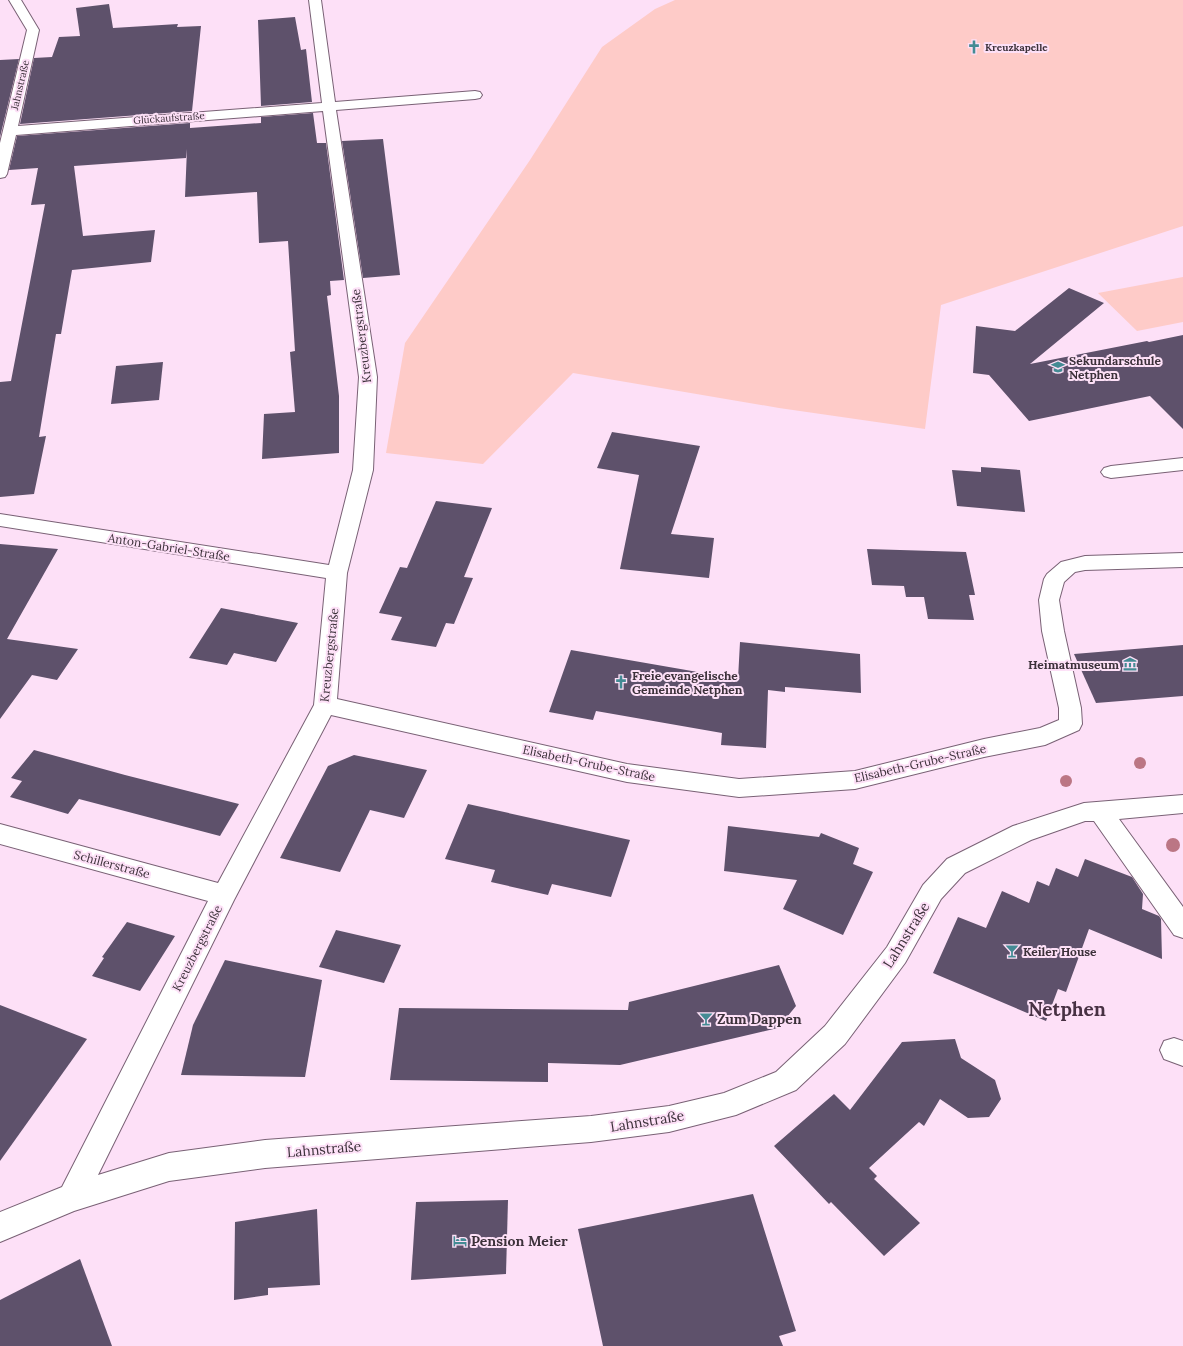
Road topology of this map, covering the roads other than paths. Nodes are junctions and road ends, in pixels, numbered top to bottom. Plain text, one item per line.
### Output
1 (15, 0) edge
2 (315, 0) edge
3 (475, 95) dead end
4 (329, 107) junction
5 (10, 131) junction
6 (0, 174) edge
7 (1183, 464) edge
8 (1111, 472) dead end
9 (0, 520) edge
10 (1183, 560) edge
11 (337, 573) junction
12 (325, 705) junction
13 (1183, 804) edge
14 (1100, 810) junction
15 (0, 834) edge
16 (224, 895) junction
17 (1183, 927) edge
18 (72, 1197) junction
19 (0, 1227) edge

1 - 5 street, Jahnstraße
2 - 4 street, Kreuzbergstraße
3 - 4 street
4 - 5 street, Glückaufstraße
4 - 11 street, Kreuzbergstraße
5 - 6 street, Jahnstraße
7 - 8 street
9 - 11 street, Anton-Gabriel-Straße
10 - 12 street, Elisabeth-Grube-Straße
11 - 12 street, Kreuzbergstraße
12 - 16 street, Kreuzbergstraße
13 - 14 street, Lahnstraße
14 - 17 street
14 - 18 street, Lahnstraße
15 - 16 street, Schillerstraße
16 - 18 street, Kreuzbergstraße
18 - 19 street, Lahnstraße

